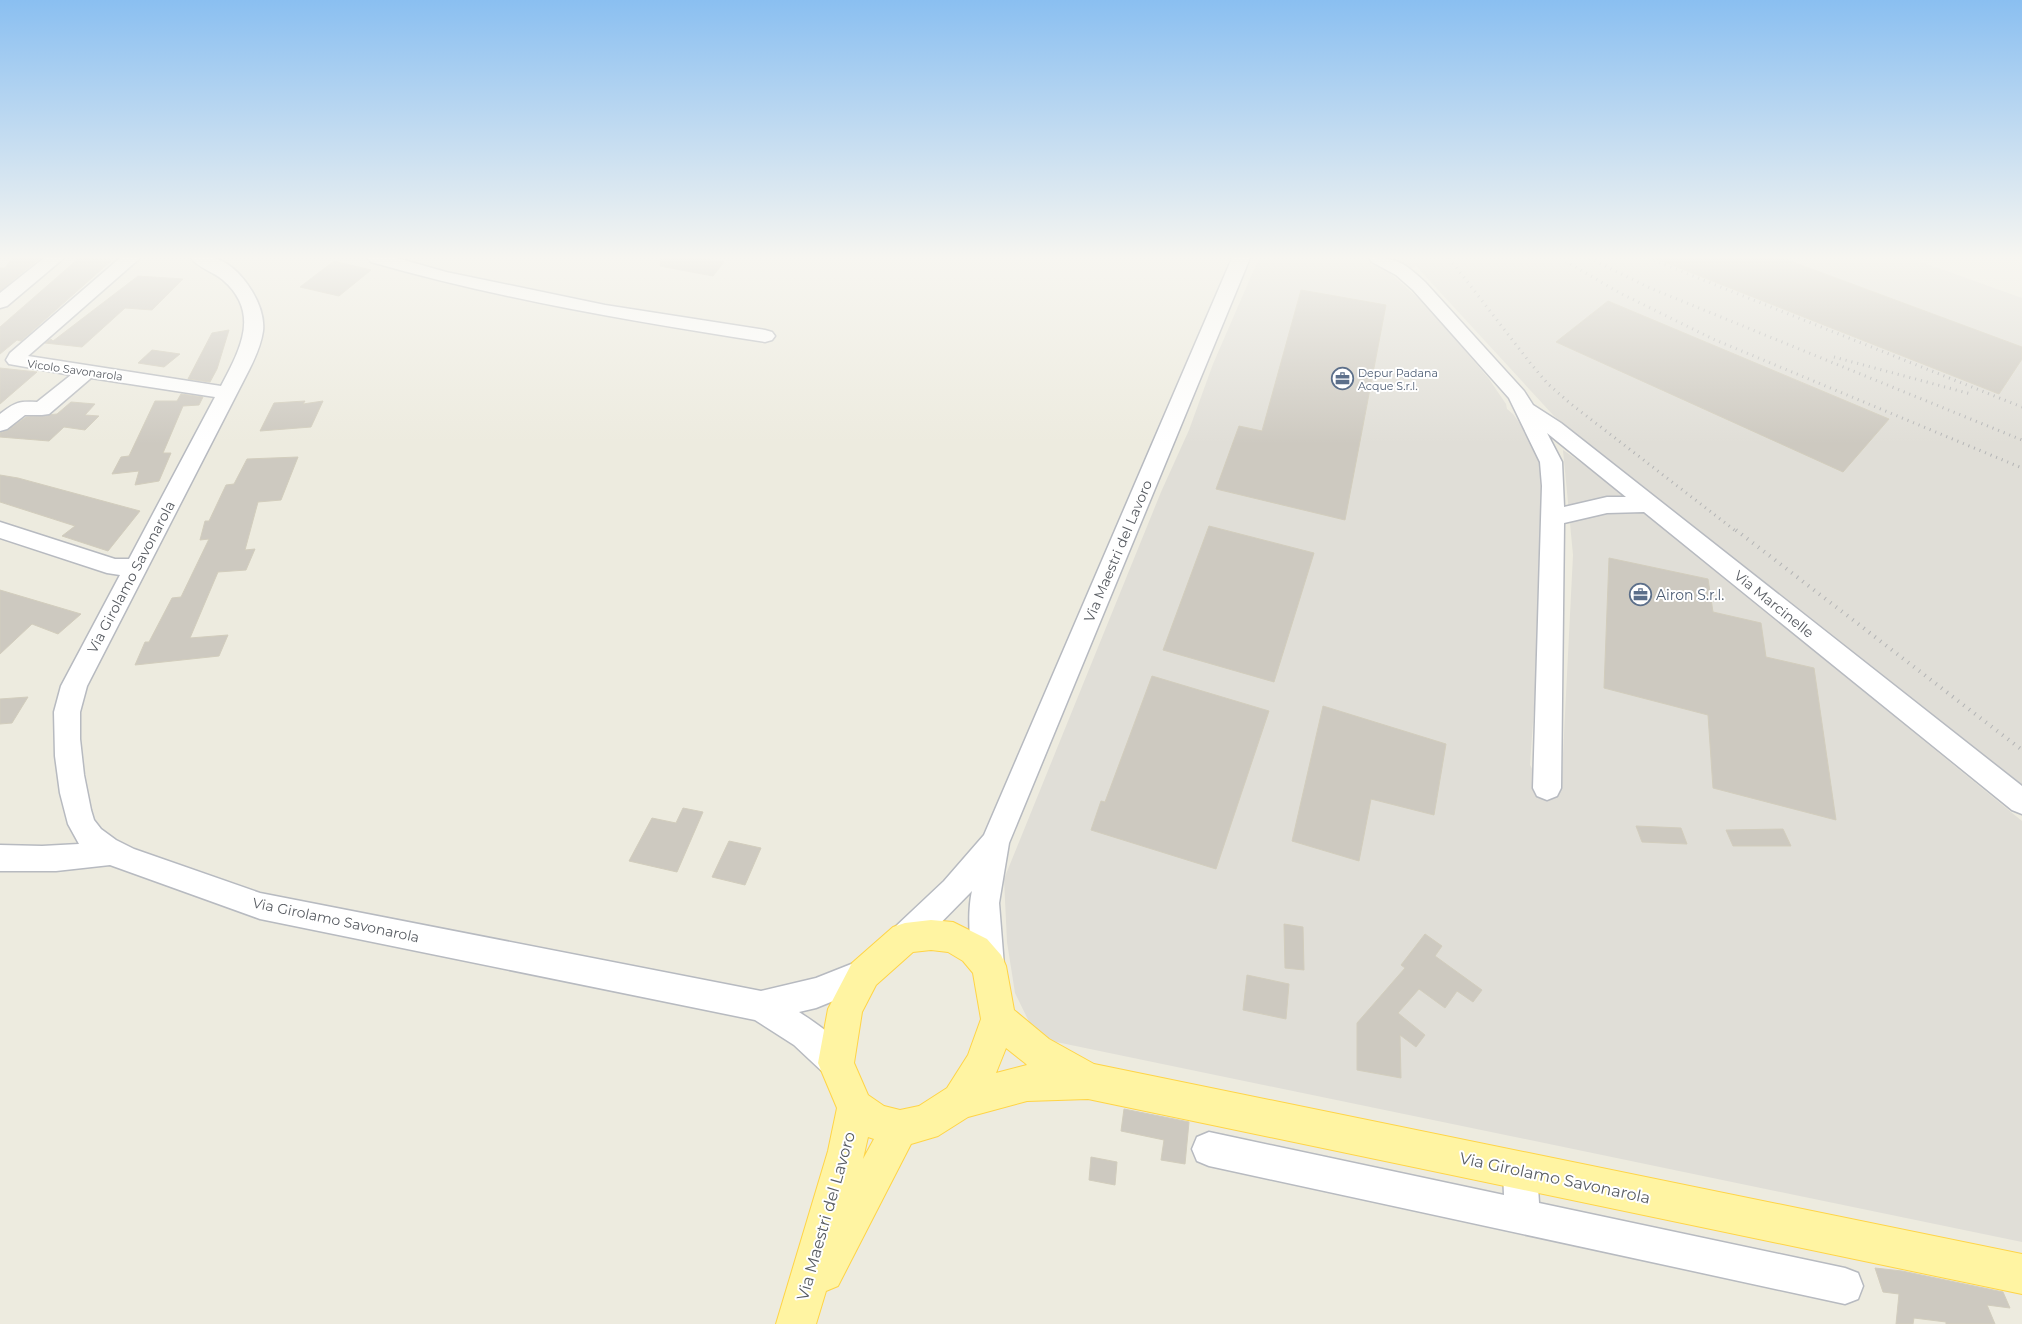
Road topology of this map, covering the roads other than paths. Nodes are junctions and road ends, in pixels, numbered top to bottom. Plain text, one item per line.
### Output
1 (59, 320) edge
2 (253, 320) edge
3 (661, 320) edge
4 (1215, 320) edge
5 (1450, 320) edge
6 (765, 336) dead end
7 (86, 372) junction
8 (227, 393) junction
9 (1525, 409) junction
10 (0, 424) edge
11 (1648, 504) junction
12 (1552, 518) junction
13 (0, 530) edge
14 (136, 567) junction
15 (1547, 788) dead end
16 (2022, 802) edge
17 (995, 843) junction
18 (111, 852) junction
19 (0, 858) edge
20 (905, 938) junction
21 (990, 966) junction
22 (864, 974) junction
23 (761, 1006) junction
24 (998, 1019) junction
25 (836, 1063) junction
26 (1088, 1082) junction
27 (960, 1100) junction
28 (855, 1108) junction
29 (900, 1128) junction
30 (1209, 1150) dead end
31 (1520, 1171) junction
32 (1522, 1217) junction
33 (2022, 1274) edge
34 (1845, 1286) dead end
35 (797, 1324) edge

1 - 7 street, Vicolo Savonarola
2 - 8 street, Via Girolamo Savonarola
3 - 6 street
4 - 17 street, Via Maestri del Lavoro
5 - 9 street, Via Marcinelle
7 - 8 street, Vicolo Savonarola
7 - 10 street
8 - 14 street, Via Girolamo Savonarola
9 - 11 street, Via Marcinelle
9 - 12 street, Via Marcinelle
11 - 12 street
11 - 16 street, Via Marcinelle
12 - 15 street, Via Marcinelle
13 - 14 street
14 - 18 street, Via Girolamo Savonarola
17 - 20 street
17 - 21 street
18 - 19 street
18 - 23 street, Via Girolamo Savonarola
20 - 21 main road
20 - 22 main road, Via Girolamo Savonarola
21 - 24 main road
22 - 23 street, Via Girolamo Savonarola
22 - 25 main road, Via Girolamo Savonarola
23 - 25 street, Via Girolamo Savonarola
24 - 26 main road
24 - 27 main road
25 - 28 main road, Via Girolamo Savonarola
26 - 27 main road
26 - 31 main road, Via Girolamo Savonarola
27 - 29 main road
28 - 29 main road
28 - 35 main road, Via Maestri del Lavoro
29 - 35 main road, Via Maestri del Lavoro
30 - 32 street
31 - 32 street
31 - 33 main road, Via Girolamo Savonarola
32 - 34 street

